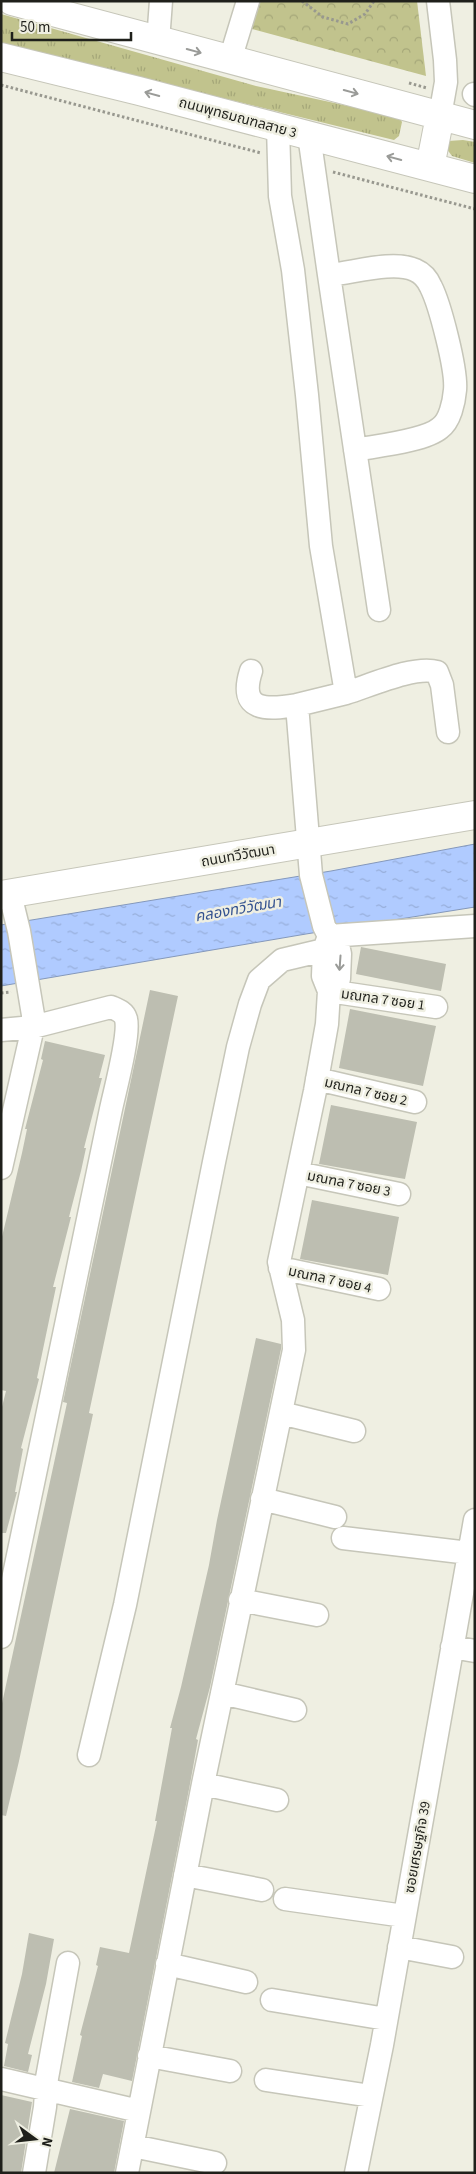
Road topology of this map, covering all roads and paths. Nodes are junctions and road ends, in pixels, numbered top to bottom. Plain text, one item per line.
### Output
1 (12, 1) edge
2 (161, 1) edge
3 (248, 1) edge
4 (302, 1) edge
5 (374, 1) edge
6 (438, 1) edge
7 (158, 41) junction
8 (1, 57) edge
9 (230, 60) junction
10 (1, 85) edge
11 (440, 116) junction
12 (475, 125) edge
13 (278, 127) junction
14 (309, 135) junction
15 (279, 158) junction
16 (313, 167) junction
17 (430, 167) junction
18 (475, 179) edge
19 (475, 209) edge
20 (329, 275) junction
21 (356, 450) junction
22 (379, 610) dead end
23 (251, 671) dead end
24 (346, 693) junction
25 (297, 705) junction
26 (448, 732) dead end
27 (475, 815) edge
28 (307, 843) junction
29 (6, 894) edge
30 (475, 926) edge
31 (325, 937) junction
32 (329, 991) junction
33 (436, 1007) dead end
34 (33, 1027) junction
35 (1, 1030) edge
36 (317, 1080) junction
37 (415, 1102) dead end
38 (1, 1168) edge
39 (298, 1173) junction
40 (399, 1194) dead end
41 (280, 1268) junction
42 (379, 1289) dead end
43 (281, 1413) junction
44 (354, 1431) dead end
45 (262, 1499) junction
46 (335, 1517) dead end
47 (475, 1520) edge
48 (343, 1538) dead end
49 (469, 1553) junction
50 (469, 1587) edge
51 (240, 1600) junction
52 (317, 1615) dead end
53 (1, 1637) edge
54 (452, 1647) junction
55 (475, 1651) edge
56 (222, 1693) junction
57 (295, 1710) dead end
58 (88, 1755) dead end
59 (203, 1784) junction
60 (277, 1800) dead end
61 (185, 1875) junction
62 (262, 1890) dead end
63 (285, 1899) dead end
64 (404, 1916) junction
65 (399, 1947) junction
66 (452, 1957) dead end
67 (68, 1963) dead end
68 (167, 1964) junction
69 (246, 1982) dead end
70 (272, 2000) dead end
71 (386, 2019) junction
72 (150, 2056) junction
73 (230, 2071) dead end
74 (1, 2079) edge
75 (266, 2080) dead end
76 (46, 2088) junction
77 (371, 2096) junction
78 (139, 2111) junction
79 (132, 2146) junction
80 (215, 2162) dead end
81 (34, 2173) edge
82 (127, 2173) edge
83 (356, 2173) edge

1 - 7 main road
2 - 7 street
3 - 9 street
4 - 5 path
6 - 11 street
7 -> 9 main road
13 -> 8 main road, ถนนพุทธมณฑลสาย 3
9 -> 11 main road
10 - 15 path
11 - 12 main road
11 - 17 main road
13 - 14 main road, ถนนพุทธมณฑลสาย 3
13 - 15 street
14 - 16 street
17 -> 14 main road, ถนนพุทธมณฑลสาย 3
15 - 24 street
16 - 19 path
16 - 20 street
17 - 18 main road, ถนนพุทธมณฑลสาย 3
20 - 21 street
20 - 21 street
21 - 22 street
23 - 25 street
24 - 25 street
24 - 26 street
25 - 28 street
27 - 28 main road, ถนนทวีวัฒนา
28 - 29 main road, ถนนทวีวัฒนา
28 - 31 street
29 - 34 street
30 - 31 street
31 - 32 street
31 - 58 street
32 - 33 street, มณฑล 7 ซอย 1
32 - 36 street
34 - 35 street
34 - 38 street
34 - 53 street
36 - 37 street, มณฑล 7 ซอย 2
36 - 39 street
39 - 40 street, มณฑล 7 ซอย 3
39 - 41 street
41 - 42 street, มณฑล 7 ซอย 4
41 - 43 street
43 - 44 street
43 - 45 street
45 - 46 street
45 - 51 street
47 - 49 street, ซอยเศรษฐกิจ 39
48 - 49 street
49 - 50 street, ซอยเศรษฐกิจ 39
50 - 54 street, ซอยเศรษฐกิจ 39
51 - 52 street
51 - 56 street
54 - 55 street
54 - 64 street, ซอยเศรษฐกิจ 39
56 - 57 street
56 - 59 street
59 - 60 street
59 - 61 street
61 - 62 street
61 - 68 street
63 - 64 street
64 - 65 street, ซอยเศรษฐกิจ 39
65 - 66 street
65 - 71 street, ซอยเศรษฐกิจ 39
67 - 76 street
68 - 69 street
68 - 72 street
70 - 71 street
71 - 77 street, ซอยเศรษฐกิจ 39
72 - 73 street
72 - 78 street
74 - 76 street
75 - 77 street
76 - 78 street
76 - 81 street
77 - 83 street, ซอยเศรษฐกิจ 39
78 - 79 street
79 - 80 street
79 - 82 street

